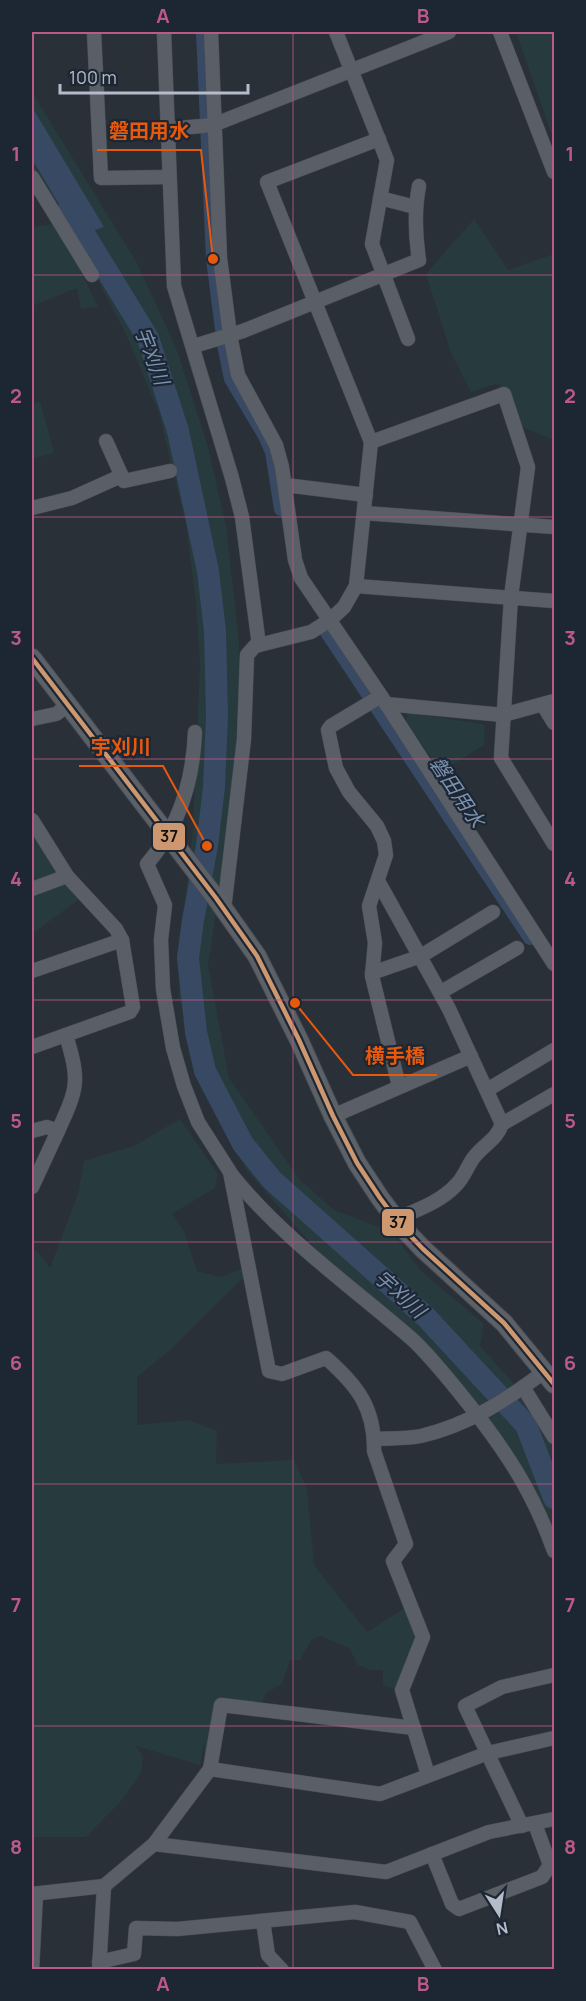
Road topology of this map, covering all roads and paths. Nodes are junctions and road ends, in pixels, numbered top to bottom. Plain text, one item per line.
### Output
1 (94, 32) edge
2 (164, 32) edge
3 (211, 32) edge
4 (336, 32) edge
5 (449, 32) edge
6 (500, 32) edge
7 (351, 69) junction
8 (213, 125) junction
9 (168, 129) junction
10 (379, 139) junction
11 (555, 172) edge
12 (32, 177) edge
13 (169, 177) junction
14 (419, 186) dead end
15 (380, 198) junction
16 (415, 207) junction
17 (92, 275) dead end
18 (383, 275) junction
19 (315, 303) junction
20 (230, 335) junction
21 (408, 339) dead end
22 (194, 346) junction
23 (106, 441) dead end
24 (371, 442) junction
25 (170, 471) dead end
26 (122, 476) junction
27 (285, 485) junction
28 (366, 495) junction
29 (32, 508) edge
30 (364, 513) junction
31 (520, 524) junction
32 (555, 527) edge
33 (356, 586) junction
34 (512, 597) junction
35 (555, 601) edge
36 (330, 620) junction
37 (259, 645) junction
38 (32, 658) edge
39 (378, 700) junction
40 (549, 703) edge
41 (67, 706) junction
42 (503, 715) junction
43 (32, 719) edge
44 (555, 723) edge
45 (195, 732) dead end
46 (32, 820) edge
47 (173, 844) junction
48 (555, 844) edge
49 (67, 876) junction
50 (378, 881) junction
51 (32, 889) edge
52 (220, 903) junction
53 (494, 912) dead end
54 (122, 940) junction
55 (517, 948) dead end
56 (421, 956) junction
57 (555, 964) edge
58 (32, 971) edge
59 (372, 973) junction
60 (441, 992) junction
61 (66, 1035) junction
62 (32, 1047) edge
63 (555, 1050) edge
64 (471, 1056) junction
65 (399, 1086) junction
66 (487, 1090) junction
67 (555, 1094) edge
68 (333, 1116) junction
69 (502, 1124) junction
70 (32, 1131) edge
71 (58, 1131) junction
72 (230, 1172) junction
73 (32, 1187) edge
74 (396, 1219) junction
75 (550, 1377) edge
76 (523, 1387) junction
77 (480, 1414) junction
78 (555, 1437) edge
79 (374, 1439) junction
80 (555, 1551) edge
81 (555, 1675) edge
82 (414, 1728) junction
83 (555, 1738) edge
84 (488, 1753) junction
85 (210, 1770) junction
86 (428, 1775) junction
87 (555, 1820) edge
88 (528, 1825) junction
89 (154, 1844) junction
90 (432, 1854) junction
91 (104, 1886) junction
92 (34, 1894) edge
93 (263, 1921) junction
94 (99, 1966) edge
95 (32, 1970) edge
96 (282, 1970) edge
97 (435, 1970) edge

1 - 13 street
2 - 9 street
3 - 8 street
4 - 7 street
5 - 7 street
6 - 11 street
7 - 8 street
7 - 10 street
8 - 9 street
8 - 20 street
9 - 13 street
10 - 15 street
10 - 19 street
12 - 17 street
13 - 22 street
14 - 16 street
15 - 16 street
15 - 18 street
16 - 18 street
18 - 19 street
18 - 21 street
19 - 20 street
19 - 24 street
20 - 22 street
20 - 27 street
22 - 37 street
23 - 26 street
24 - 28 street
24 - 31 street
25 - 26 street
26 - 29 street
27 - 28 street
27 - 36 street
28 - 30 street
30 - 31 street
30 - 33 street
31 - 32 street
31 - 34 street
33 - 34 street
33 - 36 street
34 - 35 street
34 - 42 street
36 - 37 street
36 - 39 street
37 - 52 street
38 - 41 main road
39 - 42 street
39 - 50 street
39 - 57 street
40 - 42 street
40 - 44 street
41 - 43 street
41 - 47 main road
42 - 48 street
45 - 47 street
46 - 49 street
47 - 52 main road
47 - 72 street
49 - 51 street
49 - 54 street
50 - 56 street
50 - 59 street
52 - 68 main road
53 - 56 street
54 - 58 street
54 - 61 street
55 - 60 street
56 - 59 street
56 - 60 street
59 - 65 street
60 - 64 street
61 - 62 street
61 - 71 street
63 - 66 street
64 - 65 street
64 - 66 street
65 - 68 street
66 - 69 street
67 - 69 street
68 - 74 main road
69 - 74 street
70 - 71 street
71 - 73 street
72 - 77 street
72 - 79 street
74 - 75 main road
75 - 76 street
76 - 77 street
76 - 78 street
77 - 79 street
77 - 80 street
79 - 82 street
81 - 84 street
82 - 85 street
82 - 86 street
83 - 84 street
84 - 86 street
84 - 88 street
85 - 86 street
85 - 89 street
87 - 88 street
88 - 90 street
88 - 90 street
89 - 90 street
89 - 91 street
91 - 92 street
91 - 94 street
92 - 95 street
93 - 94 street
93 - 96 street
93 - 97 street

